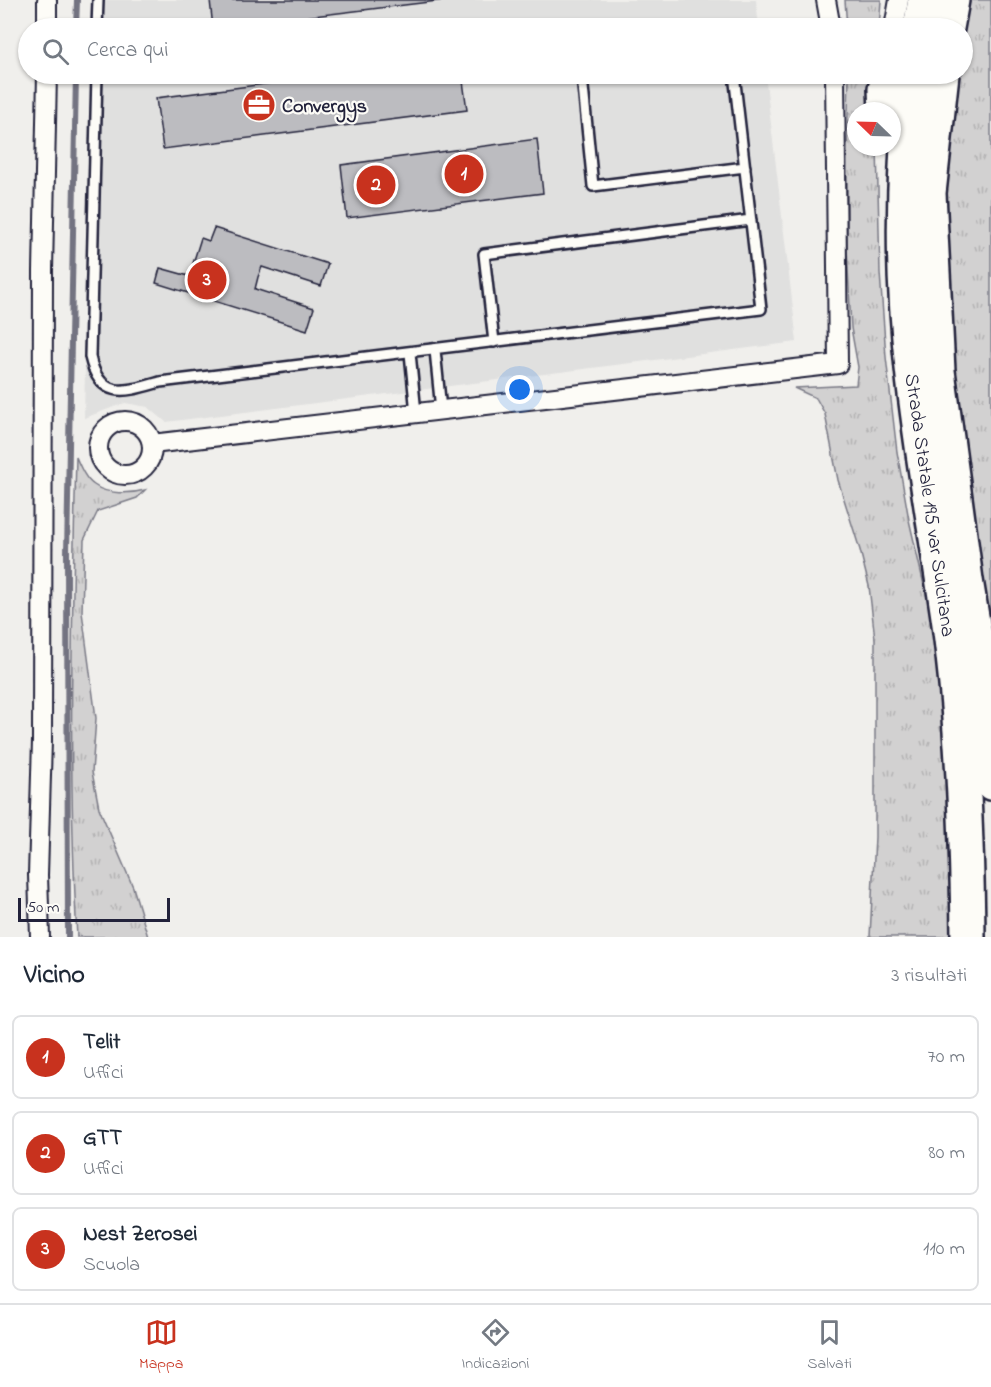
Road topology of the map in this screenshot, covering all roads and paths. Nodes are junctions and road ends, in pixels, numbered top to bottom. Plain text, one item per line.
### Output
1 (47, 0) edge
2 (98, 0) edge
3 (826, 0) edge
4 (899, 0) edge
5 (925, 0) edge
6 (952, 0) edge
7 (47, 18) edge
8 (98, 18) edge
9 (829, 18) edge
10 (896, 18) edge
11 (922, 18) edge
12 (949, 18) edge
13 (47, 84) edge
14 (97, 84) edge
15 (583, 84) edge
16 (735, 84) edge
17 (835, 84) edge
18 (913, 84) edge
19 (941, 84) edge
20 (886, 156) edge
21 (745, 167) junction
22 (751, 220) junction
23 (494, 342) junction
24 (435, 350) junction
25 (410, 352) junction
26 (912, 366) junction
27 (441, 410) junction
28 (416, 413) junction
29 (152, 444) dead end
30 (991, 783) edge
31 (40, 937) edge
32 (968, 937) edge

1 - 7 street
2 - 8 lane
3 - 9 street
4 - 10 street
5 - 11 highway
6 - 12 highway
13 - 31 street
14 - 25 lane
15 - 21 lane
16 - 21 lane
17 - 27 street
18 - 26 highway, Strada Statale 195 var Sulcitana
19 - 30 highway, Strada Statale 195 var Sulcitana
20 - 26 highway
21 - 22 lane
22 - 23 lane
22 - 23 lane
23 - 24 lane
24 - 25 lane
24 - 27 lane
25 - 28 lane
26 - 32 highway, Strada Statale 195 var Sulcitana
27 - 28 street
28 - 29 street

